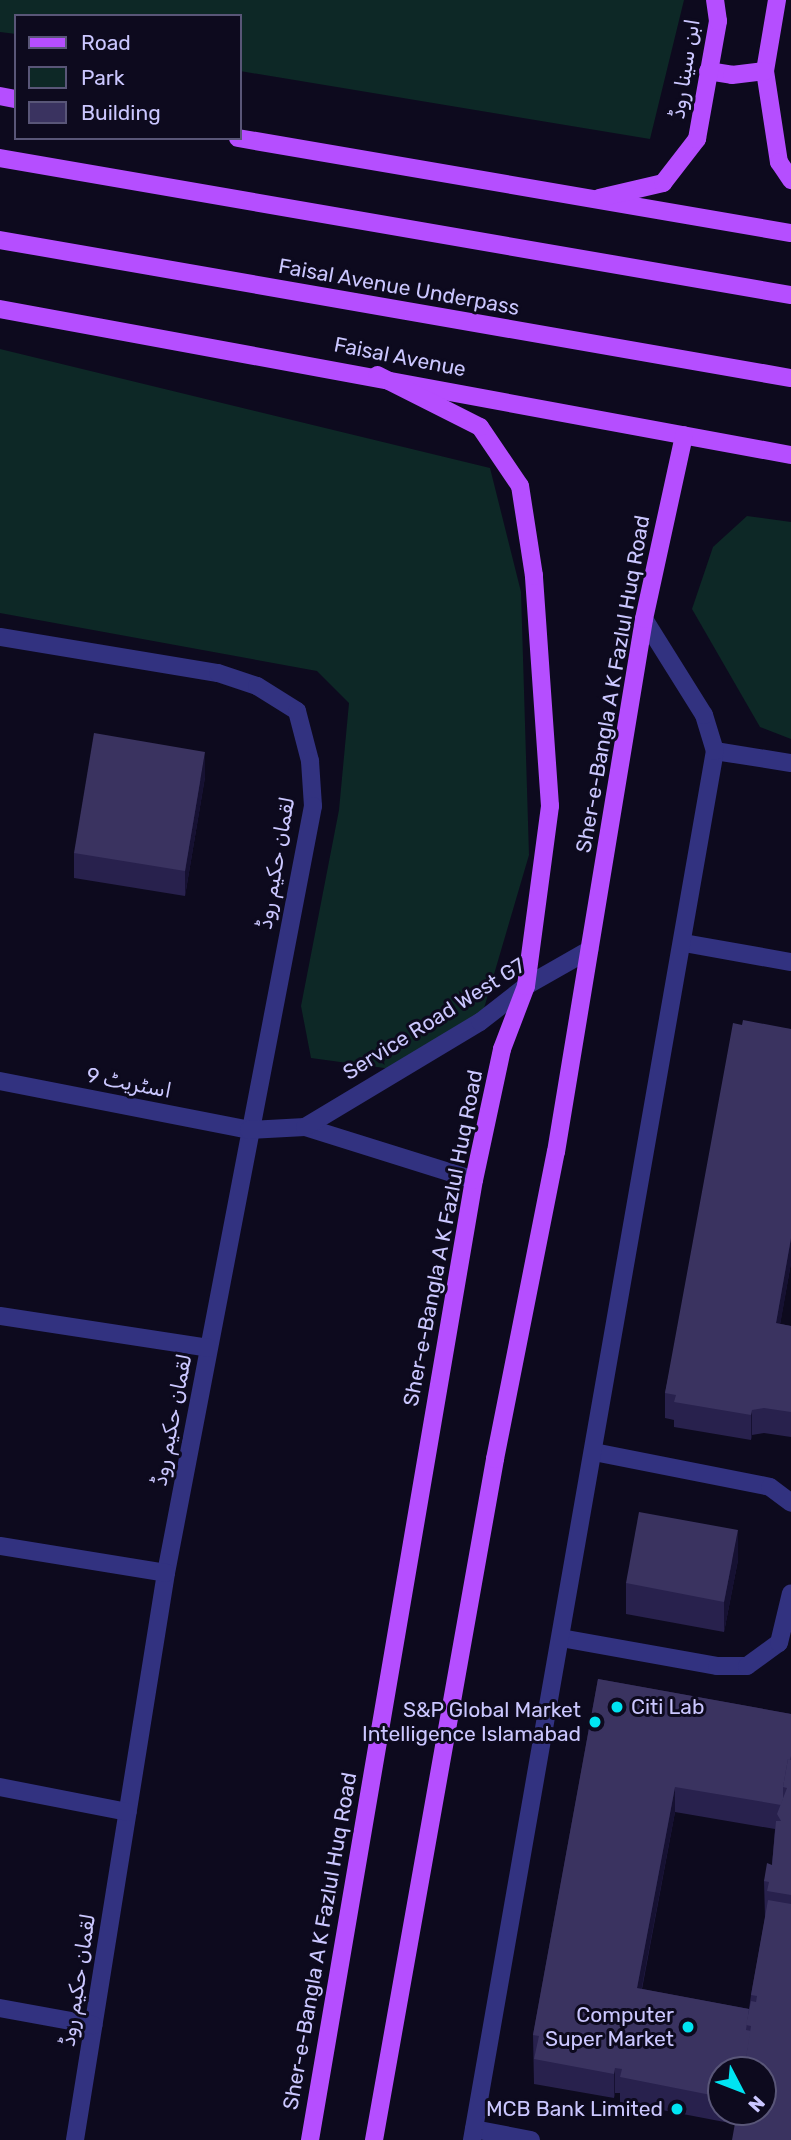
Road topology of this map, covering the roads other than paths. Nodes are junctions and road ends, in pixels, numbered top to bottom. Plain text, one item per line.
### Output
1 (715, 0) edge
2 (777, 0) edge
3 (708, 71) junction
4 (765, 71) junction
5 (242, 139) edge
6 (0, 158) edge
7 (791, 180) edge
8 (588, 200) junction
9 (791, 233) edge
10 (0, 240) edge
11 (791, 295) edge
12 (0, 309) edge
13 (377, 375) junction
14 (791, 378) edge
15 (684, 435) junction
16 (791, 455) edge
17 (645, 620) junction
18 (0, 638) edge
19 (715, 751) junction
20 (791, 764) edge
21 (684, 943) junction
22 (589, 950) junction
23 (791, 962) edge
24 (526, 986) junction
25 (0, 1081) edge
26 (305, 1127) junction
27 (249, 1130) junction
28 (474, 1180) junction
29 (0, 1316) edge
30 (209, 1348) junction
31 (594, 1452) junction
32 (791, 1503) edge
33 (0, 1546) edge
34 (166, 1573) junction
35 (791, 1592) edge
36 (561, 1638) junction
37 (0, 1787) edge
38 (128, 1812) junction
39 (0, 2008) edge
40 (93, 2025) junction
41 (473, 2135) edge
42 (75, 2140) edge
43 (310, 2140) edge
44 (374, 2140) edge
45 (531, 2140) edge

1 - 3 main road, ابن سینا روڈ
2 - 4 main road
3 - 4 main road
3 - 8 main road, ابن سینا روڈ
4 - 7 main road
5 - 8 main road
6 - 11 main road
8 - 9 main road
10 - 14 main road, Faisal Avenue Underpass
12 - 13 main road, Faisal Avenue
13 - 15 main road, Faisal Avenue
13 - 24 main road, Sher-e-Bangla A K Fazlul Huq Road
15 - 16 main road, Faisal Avenue
15 - 17 main road, Sher-e-Bangla A K Fazlul Huq Road
17 - 19 street
17 - 22 main road, Sher-e-Bangla A K Fazlul Huq Road
18 - 27 street, لقمان حکیم روڈ
19 - 20 street
19 - 21 street
21 - 23 street
21 - 31 street
22 - 24 street, Service Road West G7
22 - 44 main road, Sher-e-Bangla A K Fazlul Huq Road
24 - 26 street, Service Road West G7
24 - 28 main road, Sher-e-Bangla A K Fazlul Huq Road
25 - 27 street, اسٹریٹ 9
26 - 27 street, Service Road West G7
26 - 28 street, Service Road West G7
27 - 30 street, لقمان حکیم روڈ
28 - 43 main road, Sher-e-Bangla A K Fazlul Huq Road
29 - 30 street
30 - 34 street, لقمان حکیم روڈ
31 - 32 street
31 - 36 street
33 - 34 street
34 - 38 street, لقمان حکیم روڈ
35 - 36 street
36 - 41 street
37 - 38 street
38 - 40 street, لقمان حکیم روڈ
39 - 40 street
40 - 42 street, لقمان حکیم روڈ
41 - 45 street

